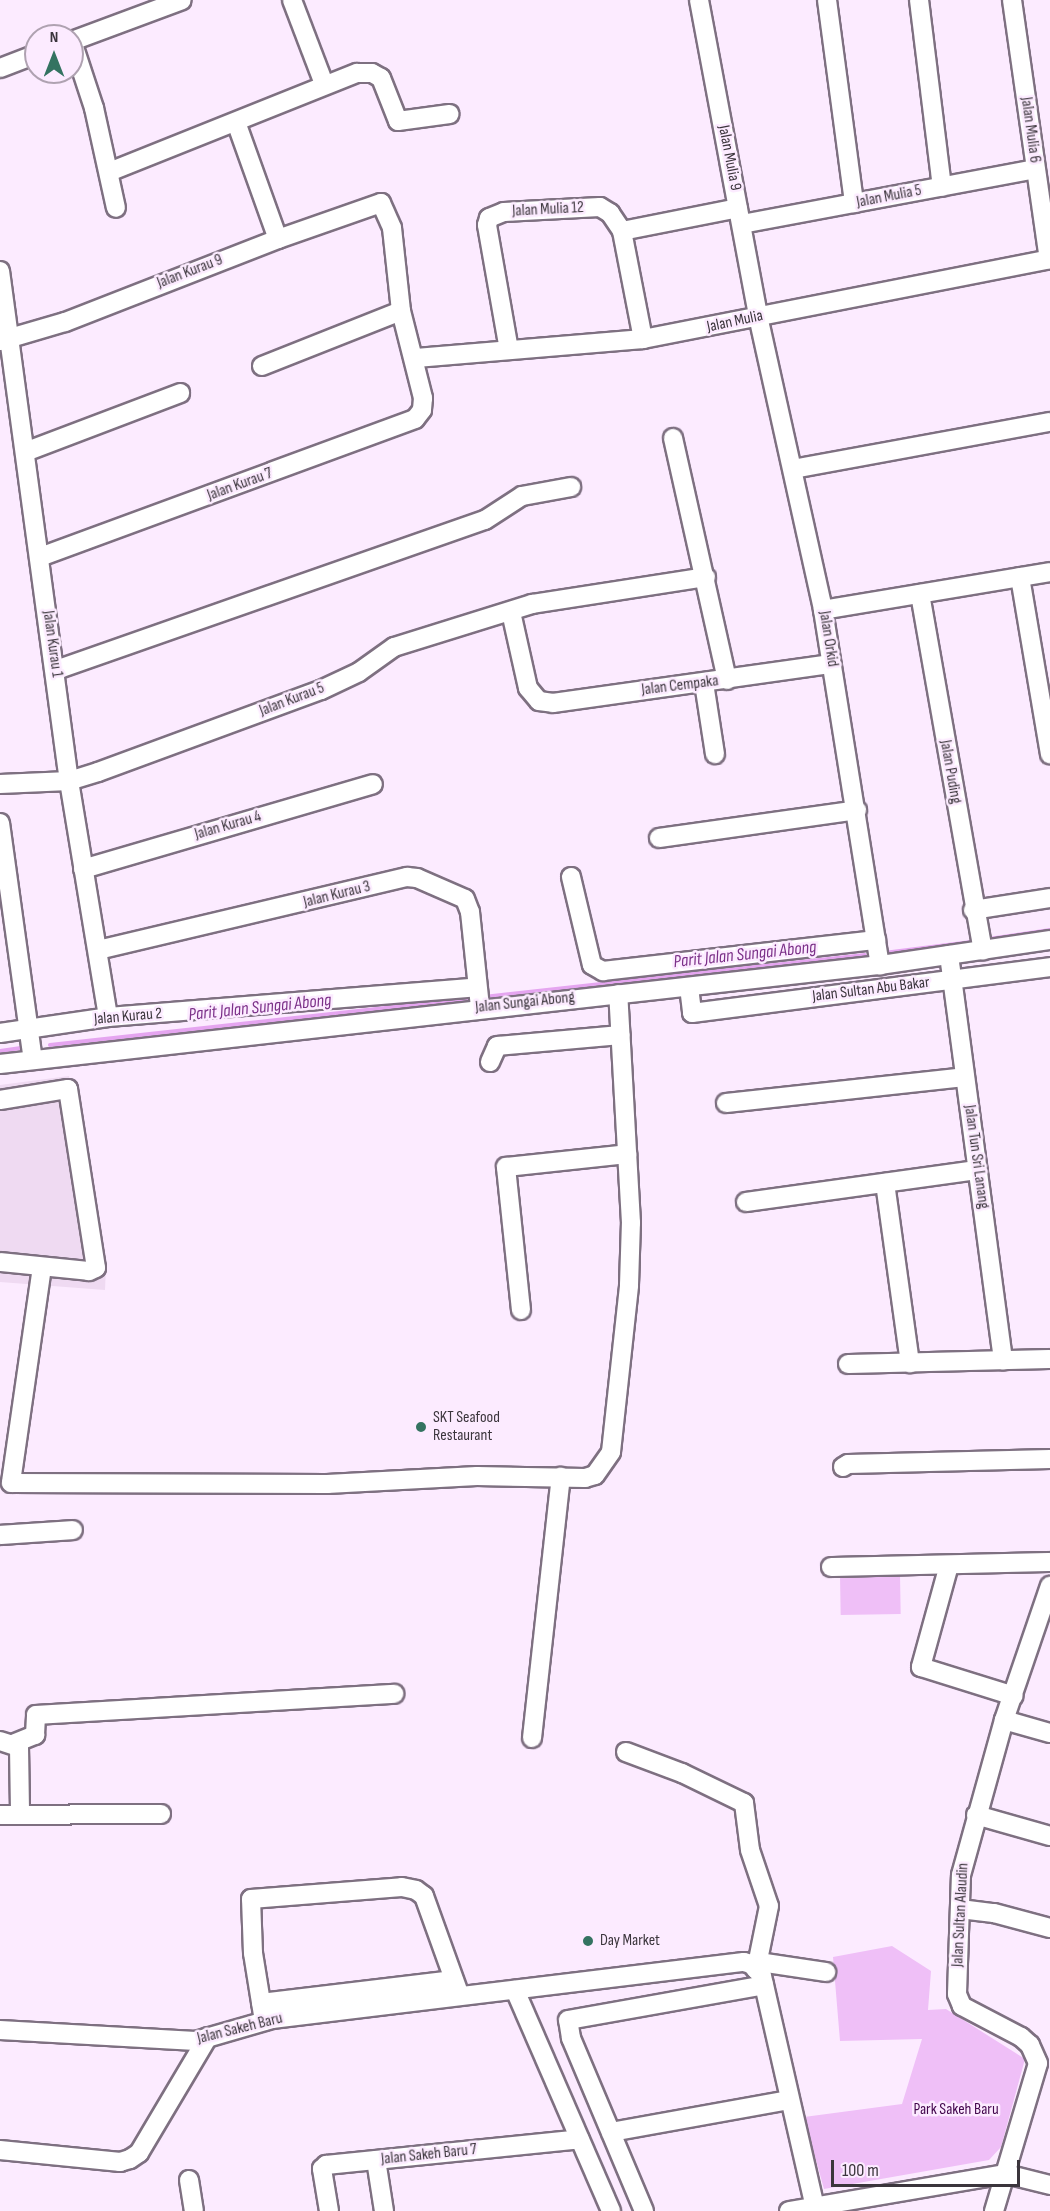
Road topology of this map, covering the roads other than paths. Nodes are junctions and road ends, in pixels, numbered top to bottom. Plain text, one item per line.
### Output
1 (182, 0) edge
2 (292, 0) edge
3 (699, 0) edge
4 (827, 0) edge
5 (919, 0) edge
6 (1012, 0) edge
7 (84, 37) edge
8 (24, 59) edge
9 (0, 68) edge
10 (84, 83) edge
11 (324, 84) junction
12 (450, 114) dead end
13 (236, 122) junction
14 (1035, 170) junction
15 (109, 172) junction
16 (942, 187) junction
17 (854, 203) junction
18 (116, 208) dead end
19 (740, 216) junction
20 (622, 231) junction
21 (278, 238) junction
22 (1050, 259) edge
23 (0, 271) edge
24 (401, 311) junction
25 (758, 316) junction
26 (643, 339) junction
27 (5, 340) edge
28 (509, 350) junction
29 (416, 358) junction
30 (262, 366) dead end
31 (180, 393) dead end
32 (1050, 422) edge
33 (673, 438) dead end
34 (25, 452) junction
35 (793, 469) junction
36 (571, 487) dead end
37 (40, 557) junction
38 (1050, 572) edge
39 (706, 577) junction
40 (1020, 577) junction
41 (920, 594) junction
42 (823, 610) junction
43 (511, 612) junction
44 (831, 664) junction
45 (56, 670) junction
46 (727, 680) junction
47 (704, 683) junction
48 (716, 754) dead end
49 (1050, 754) edge
50 (69, 781) junction
51 (0, 784) edge
52 (373, 784) dead end
53 (857, 810) junction
54 (0, 823) edge
55 (659, 838) dead end
56 (83, 869) junction
57 (571, 878) dead end
58 (1050, 898) edge
59 (5, 906) edge
60 (974, 910) junction
61 (876, 940) junction
62 (1049, 945) edge
63 (98, 950) junction
64 (983, 950) junction
65 (949, 955) junction
66 (880, 965) junction
67 (1050, 967) edge
68 (952, 979) junction
69 (477, 987) junction
70 (689, 987) junction
71 (618, 994) junction
72 (408, 1005) junction
73 (480, 1007) junction
74 (343, 1011) junction
75 (108, 1017) junction
76 (260, 1019) junction
77 (192, 1026) junction
78 (30, 1030) junction
79 (0, 1033) edge
80 (621, 1035) junction
81 (33, 1060) junction
82 (490, 1062) dead end
83 (0, 1064) edge
84 (965, 1077) junction
85 (0, 1100) edge
86 (726, 1103) dead end
87 (627, 1154) junction
88 (977, 1170) junction
89 (885, 1183) junction
90 (746, 1202) dead end
91 (0, 1262) edge
92 (42, 1267) junction
93 (521, 1310) dead end
94 (1050, 1359) edge
95 (1003, 1360) junction
96 (910, 1363) junction
97 (848, 1364) dead end
98 (1050, 1459) edge
99 (843, 1467) dead end
100 (561, 1477) junction
101 (74, 1530) dead end
102 (0, 1535) edge
103 (1050, 1562) edge
104 (949, 1565) junction
105 (831, 1567) dead end
106 (1050, 1586) edge
107 (1042, 1641) edge
108 (394, 1694) dead end
109 (1014, 1696) junction
110 (1004, 1720) junction
111 (1050, 1733) edge
112 (532, 1738) dead end
113 (8, 1742) edge
114 (626, 1752) dead end
115 (20, 1814) junction
116 (161, 1814) dead end
117 (0, 1815) edge
118 (976, 1815) junction
119 (1050, 1836) edge
120 (960, 1909) junction
121 (1050, 1928) edge
122 (826, 1972) dead end
123 (760, 1973) junction
124 (457, 1988) junction
125 (515, 1990) junction
126 (263, 2012) junction
127 (0, 2030) edge
128 (208, 2037) junction
129 (789, 2100) junction
130 (611, 2132) junction
131 (580, 2139) junction
132 (0, 2150) edge
133 (376, 2160) junction
134 (1006, 2174) junction
135 (189, 2180) dead end
136 (1050, 2186) edge
137 (816, 2208) edge
138 (194, 2211) edge
139 (329, 2211) edge
140 (384, 2211) edge
141 (611, 2211) edge
142 (644, 2211) edge
143 (789, 2211) edge
144 (994, 2211) edge

1 - 7 street
2 - 11 street
3 - 19 street, Jalan Mulia 9
4 - 17 street
5 - 16 street
6 - 14 street, Jalan Mulia 6
8 - 9 street
10 - 15 street
11 - 12 street
11 - 13 street
13 - 15 street
13 - 21 street
14 - 16 street, Jalan Mulia 5
14 - 22 street, Jalan Mulia 6
15 - 18 street
16 - 17 street, Jalan Mulia 5
17 - 19 street, Jalan Mulia 5
19 - 20 street, Jalan Mulia 5
19 - 25 street, Jalan Mulia 9
20 - 26 street
20 - 28 street, Jalan Mulia 12
21 - 24 street, Jalan Kurau 9
21 - 27 street, Jalan Kurau 9
22 - 25 street, Jalan Mulia
23 - 27 street, Jalan Kurau 1
24 - 29 street
24 - 30 street
25 - 26 street, Jalan Mulia
25 - 35 street, Jalan Orkid
26 - 28 street, Jalan Mulia
27 - 34 street, Jalan Kurau 1
28 - 29 street, Jalan Mulia
29 - 37 street, Jalan Kurau 7
31 - 34 street
32 - 35 street
33 - 39 street
34 - 37 street, Jalan Kurau 1
35 - 42 street, Jalan Orkid
36 - 45 street
37 - 45 street, Jalan Kurau 1
38 - 40 street
39 - 43 street, Jalan Kurau 5
39 - 46 street
40 - 41 street
40 - 49 street
41 - 42 street
41 - 60 street, Jalan Puding
42 - 44 street, Jalan Orkid
43 - 47 street, Jalan Cempaka
43 - 50 street, Jalan Kurau 5
44 - 46 street, Jalan Cempaka
44 - 53 street, Jalan Orkid
45 - 50 street, Jalan Kurau 1
46 - 47 street, Jalan Cempaka
47 - 48 street
50 - 51 street, Jalan Kurau 5
50 - 56 street, Jalan Kurau 1
52 - 56 street, Jalan Kurau 4
53 - 55 street
53 - 61 street, Jalan Orkid
54 - 59 street
56 - 63 street, Jalan Kurau 1
57 - 61 street
58 - 60 street
59 - 78 street
60 - 64 street, Jalan Puding
61 - 66 street, Jalan Orkid
62 - 64 street, Jalan Sungai Abong
63 - 69 street, Jalan Kurau 3
63 - 75 street, Jalan Kurau 1
64 - 65 street, Jalan Sungai Abong
65 - 66 street, Jalan Sungai Abong
65 - 68 street, Jalan Tun Sri Lanang
66 - 70 street, Jalan Sungai Abong
67 - 68 street, Jalan Sultan Abu Bakar
68 - 70 street, Jalan Sultan Abu Bakar
68 - 84 street, Jalan Tun Sri Lanang
69 - 72 street, Jalan Kurau 2
69 - 73 street, Jalan Kurau 3
70 - 71 street, Jalan Sungai Abong
71 - 73 street, Jalan Sungai Abong
71 - 80 street
72 - 73 street, Jalan Sungai Abong
72 - 74 street, Jalan Kurau 2
74 - 76 street, Jalan Kurau 2
74 - 76 street
75 - 77 street, Jalan Kurau 2
75 - 78 street, Jalan Kurau 2
76 - 77 street, Jalan Kurau 2
76 - 77 street
77 - 81 street
78 - 79 street, Jalan Kurau 2
78 - 81 street
80 - 82 street
80 - 87 street
81 - 83 street
84 - 86 street
84 - 88 street, Jalan Tun Sri Lanang
85 - 92 street
87 - 93 street
87 - 100 street
88 - 89 street
88 - 95 street, Jalan Tun Sri Lanang
89 - 90 street
89 - 96 street
91 - 92 street
92 - 100 street
94 - 95 street
95 - 96 street
96 - 97 street
98 - 99 street
100 - 112 street
101 - 102 street
103 - 104 street
104 - 105 street
104 - 109 street
106 - 107 street, Jalan Sultan Alaudin
107 - 109 street, Jalan Sultan Alaudin
108 - 113 street
109 - 110 street, Jalan Sultan Alaudin
110 - 111 street
110 - 118 street, Jalan Sultan Alaudin
113 - 115 street
114 - 123 street
115 - 116 street
115 - 117 street
118 - 119 street
118 - 120 street, Jalan Sultan Alaudin
120 - 121 street
120 - 134 street, Jalan Sultan Alaudin
122 - 123 street
123 - 125 street, Jalan Sakeh Baru
123 - 129 street
123 - 130 street
124 - 125 street, Jalan Sakeh Baru
124 - 126 street, Jalan Sakeh Baru
124 - 126 street
125 - 131 street
126 - 128 street, Jalan Sakeh Baru
127 - 128 street, Jalan Sakeh Baru
128 - 132 street
129 - 130 street
129 - 137 street
130 - 142 street
131 - 133 street, Jalan Sakeh Baru 7
131 - 141 street
133 - 139 street, Jalan Sakeh Baru 7
133 - 140 street
134 - 136 street
134 - 137 street
134 - 144 street, Jalan Sultan Alaudin
135 - 138 street
137 - 143 street

